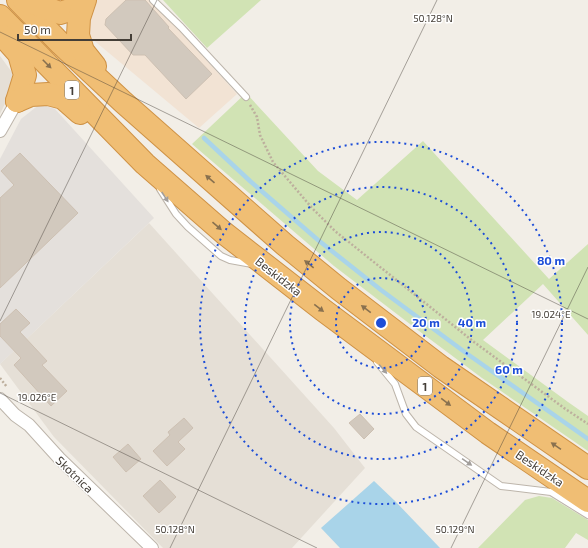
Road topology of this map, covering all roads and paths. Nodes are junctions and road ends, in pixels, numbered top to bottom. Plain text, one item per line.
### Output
1 (18, 0) edge
2 (24, 0) edge
3 (85, 0) edge
4 (153, 0) edge
5 (0, 16) edge
6 (0, 33) edge
7 (246, 97) joint
8 (17, 101) junction
9 (123, 102) junction
10 (0, 131) edge
11 (153, 177) junction
12 (348, 329) junction
13 (367, 351) dead end
14 (372, 356) dead end
15 (0, 399) edge
16 (588, 424) edge
17 (588, 468) edge
18 (588, 501) edge
19 (588, 515) edge
20 (152, 548) edge

1 - 9 highway, 1
2 - 3 highway
3 - 9 highway
4 - 7 lane
5 -> 11 highway, Beskidzka / 1
6 - 8 highway
7 - 16 path
8 - 10 street
8 - 11 highway
17 -> 9 highway, 1
11 -> 12 highway, Beskidzka / 1
12 - 13 lane
12 -> 18 highway, Beskidzka / 1
14 -> 19 lane
15 - 20 street, Skotnica

